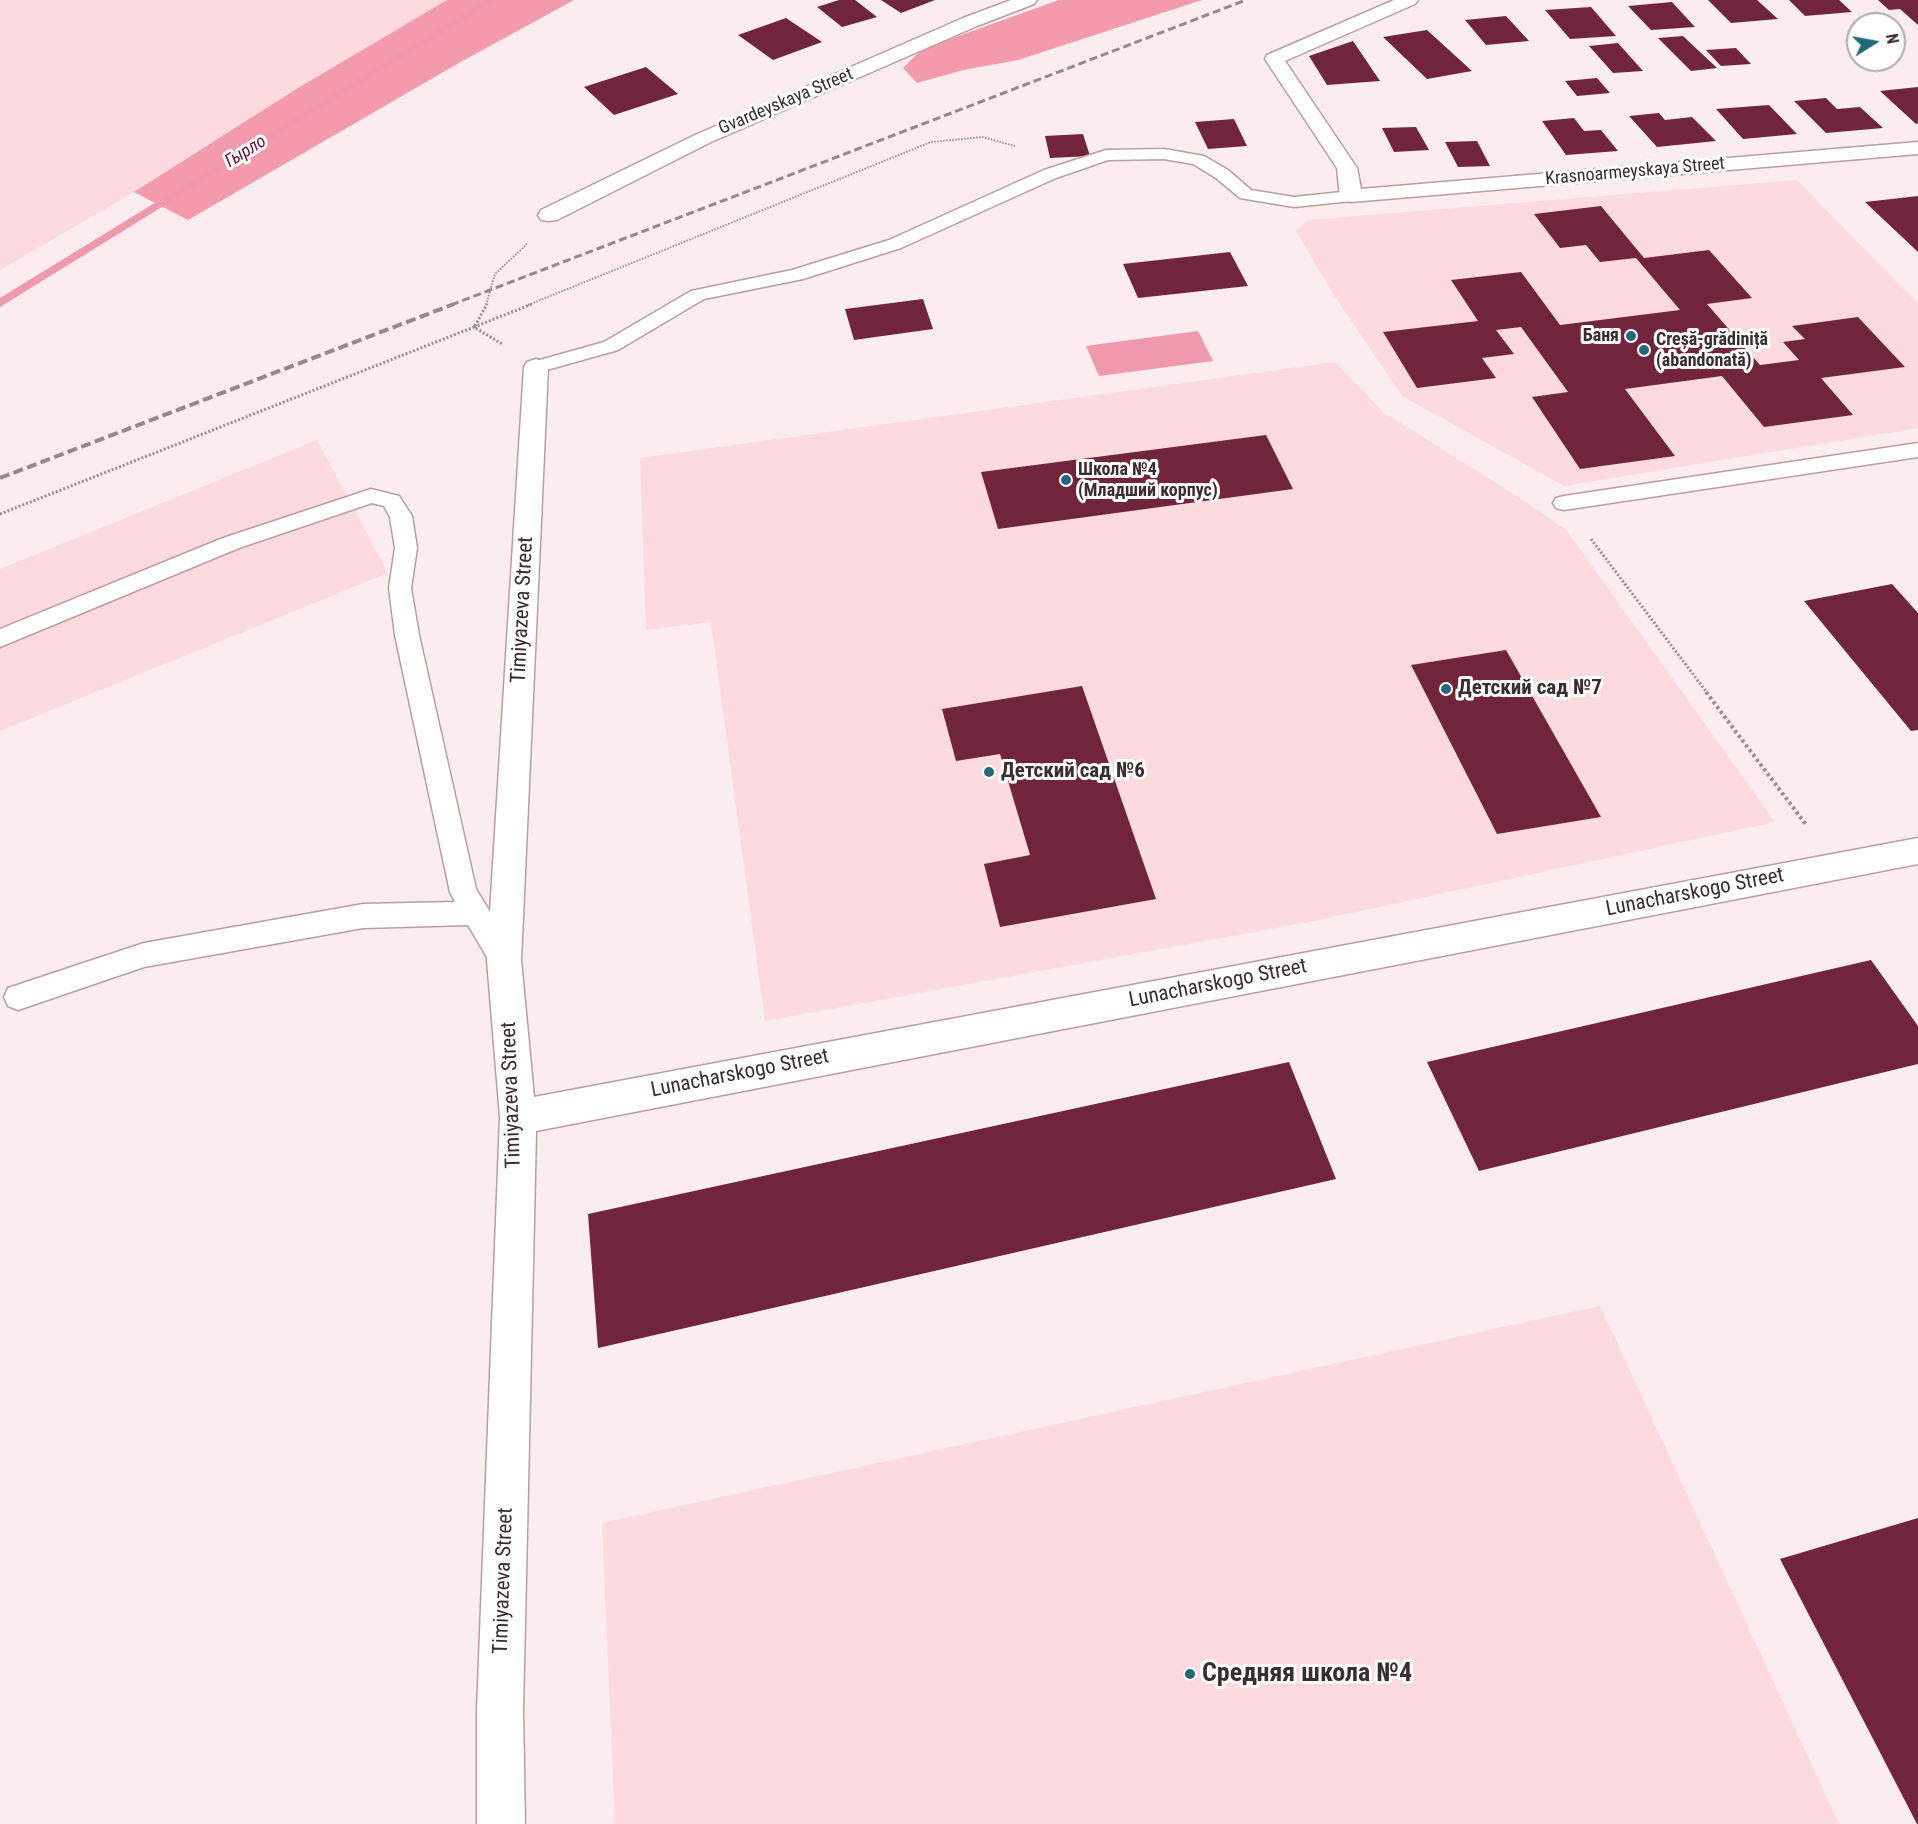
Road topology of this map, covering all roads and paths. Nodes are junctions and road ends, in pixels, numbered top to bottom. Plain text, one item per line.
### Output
1 (1028, 0) edge
2 (1409, 0) edge
3 (1918, 148) edge
4 (1060, 171) junction
5 (1351, 196) junction
6 (549, 215) joint
7 (474, 327) junction
8 (536, 367) junction
9 (1918, 450) edge
10 (1564, 503) joint
11 (0, 514) edge
12 (0, 638) edge
13 (1918, 851) edge
14 (1837, 866) junction
15 (476, 913) junction
16 (504, 960) junction
17 (18, 998) dead end
18 (518, 1117) junction
19 (501, 1824) edge

1 - 6 street, Gvardeyskaya Street
2 - 5 street
3 - 5 street, Krasnoarmeyskaya Street
4 - 5 lane
4 - 7 path
4 - 8 lane
6 - 7 path
7 - 8 path
7 - 11 path
8 - 16 street, Timiyazeva Street
9 - 10 lane
10 - 14 path
12 - 15 lane
13 - 14 street, Lunacharskogo Street
14 - 18 street, Lunacharskogo Street
15 - 16 lane
15 - 17 lane
16 - 18 street, Timiyazeva Street
18 - 19 street, Timiyazeva Street

